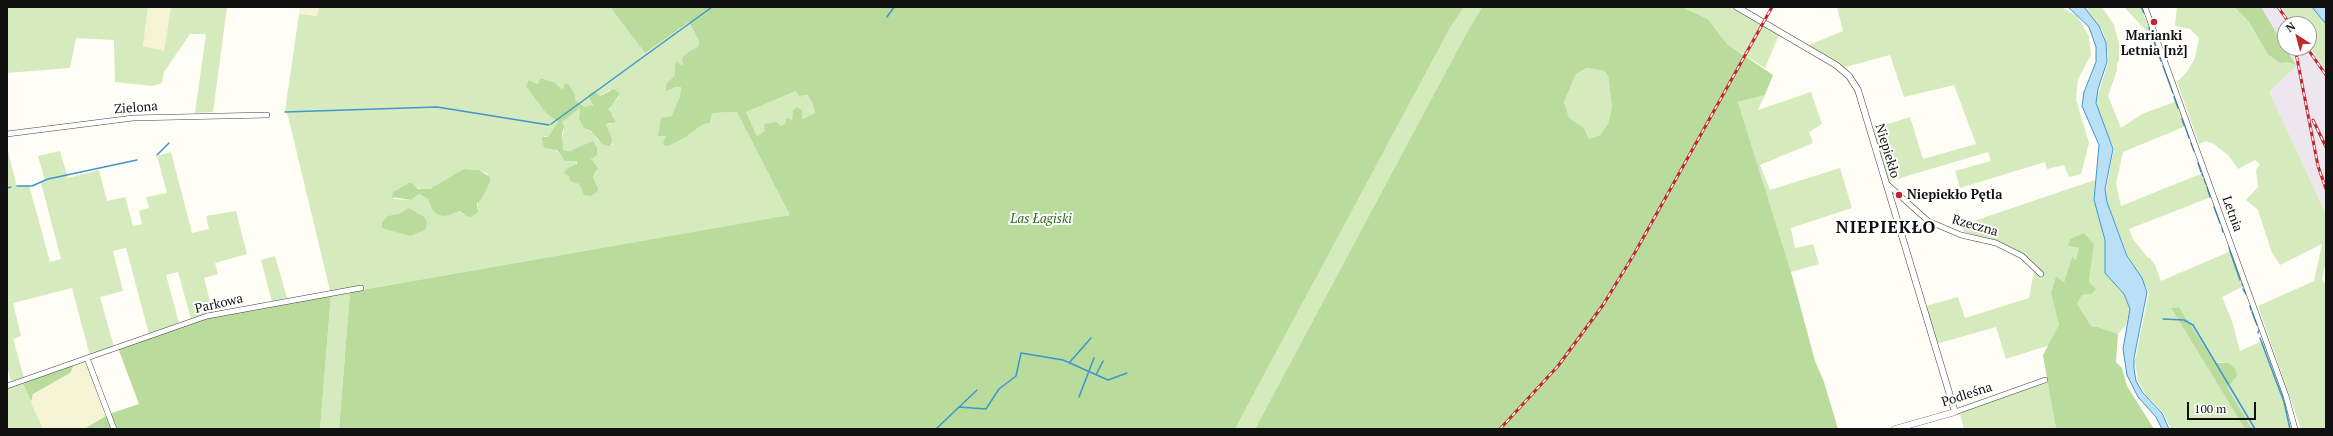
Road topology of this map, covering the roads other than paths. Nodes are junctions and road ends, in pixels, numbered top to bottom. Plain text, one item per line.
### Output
1 (1738, 7) edge
2 (2145, 7) edge
3 (267, 115) dead end
4 (7, 134) edge
5 (1886, 183) junction
6 (2041, 274) dead end
7 (361, 288) dead end
8 (87, 358) junction
9 (2045, 380) dead end
10 (7, 386) edge
11 (1955, 412) junction
12 (114, 429) edge
13 (1895, 429) edge
14 (2295, 429) edge

1 - 5 street, Niepiekło
2 - 14 street, Letnia
3 - 4 street, Zielona
5 - 6 street, Rzeczna
5 - 11 street, Niepiekło
7 - 8 street, Parkowa
8 - 10 street, Parkowa
8 - 12 street
9 - 11 street, Podleśna
11 - 13 street, Podleśna

